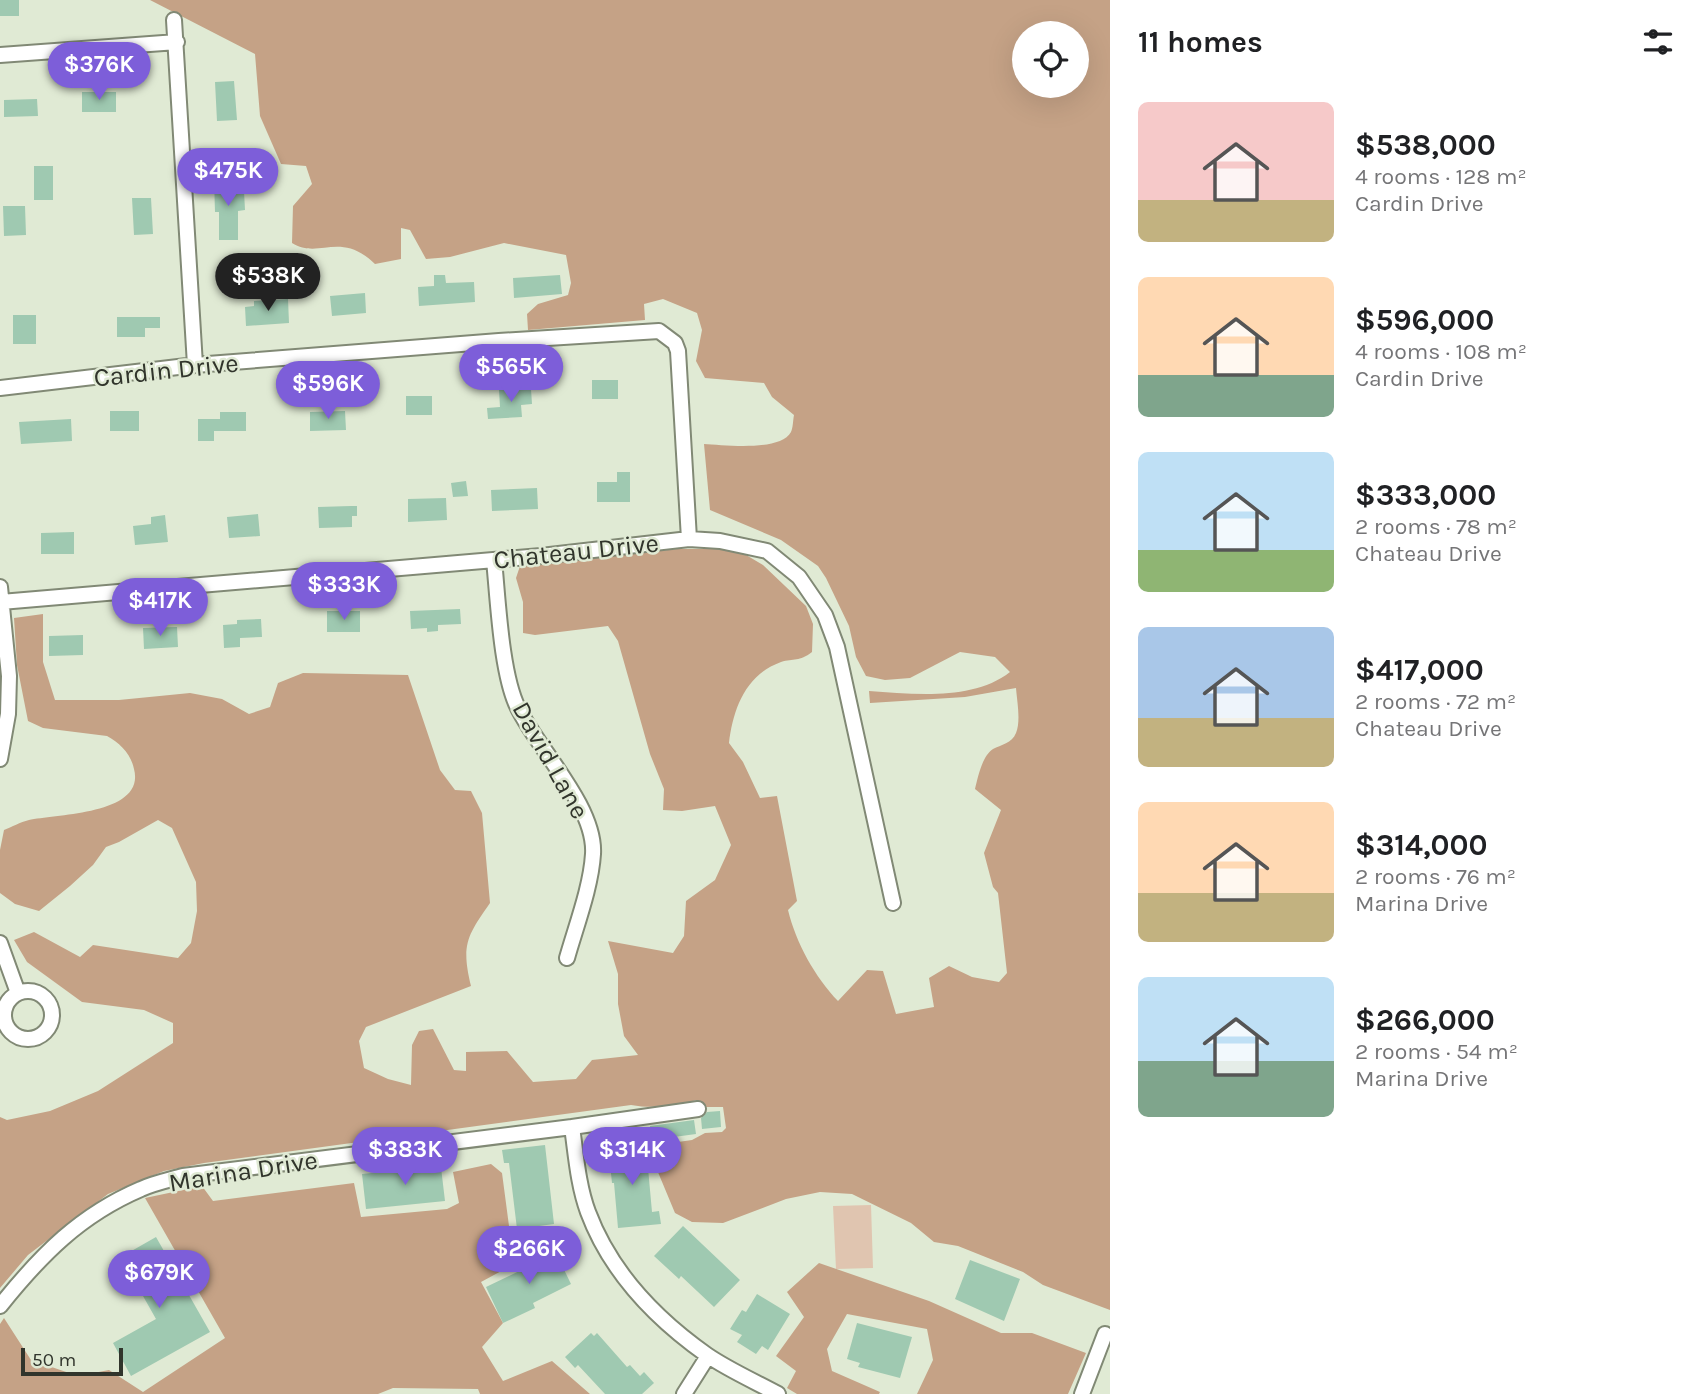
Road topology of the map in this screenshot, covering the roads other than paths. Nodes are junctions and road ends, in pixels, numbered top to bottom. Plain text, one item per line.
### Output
1 (174, 20) dead end
2 (177, 42) junction
3 (0, 55) edge
4 (195, 365) junction
5 (0, 388) edge
6 (689, 539) junction
7 (494, 560) junction
8 (1, 595) edge
9 (0, 759) edge
10 (893, 903) dead end
11 (0, 943) edge
12 (567, 958) dead end
13 (18, 993) dead end
14 (698, 1109) dead end
15 (572, 1127) junction
16 (0, 1306) edge
17 (1105, 1334) dead end
18 (708, 1356) junction
19 (684, 1394) edge
20 (778, 1394) edge
21 (1082, 1394) edge

1 - 2 street
2 - 3 street
2 - 4 street
4 - 5 street, Cardin Drive
4 - 6 street, Cardin Drive
6 - 7 street, Chateau Drive
6 - 10 street, Chateau Drive
7 - 8 street, Chateau Drive
7 - 12 street, David Lane
8 - 9 street
11 - 13 street
14 - 15 street, Marina Drive
15 - 16 street, Marina Drive
15 - 18 street
17 - 21 street
18 - 19 street
18 - 20 street

